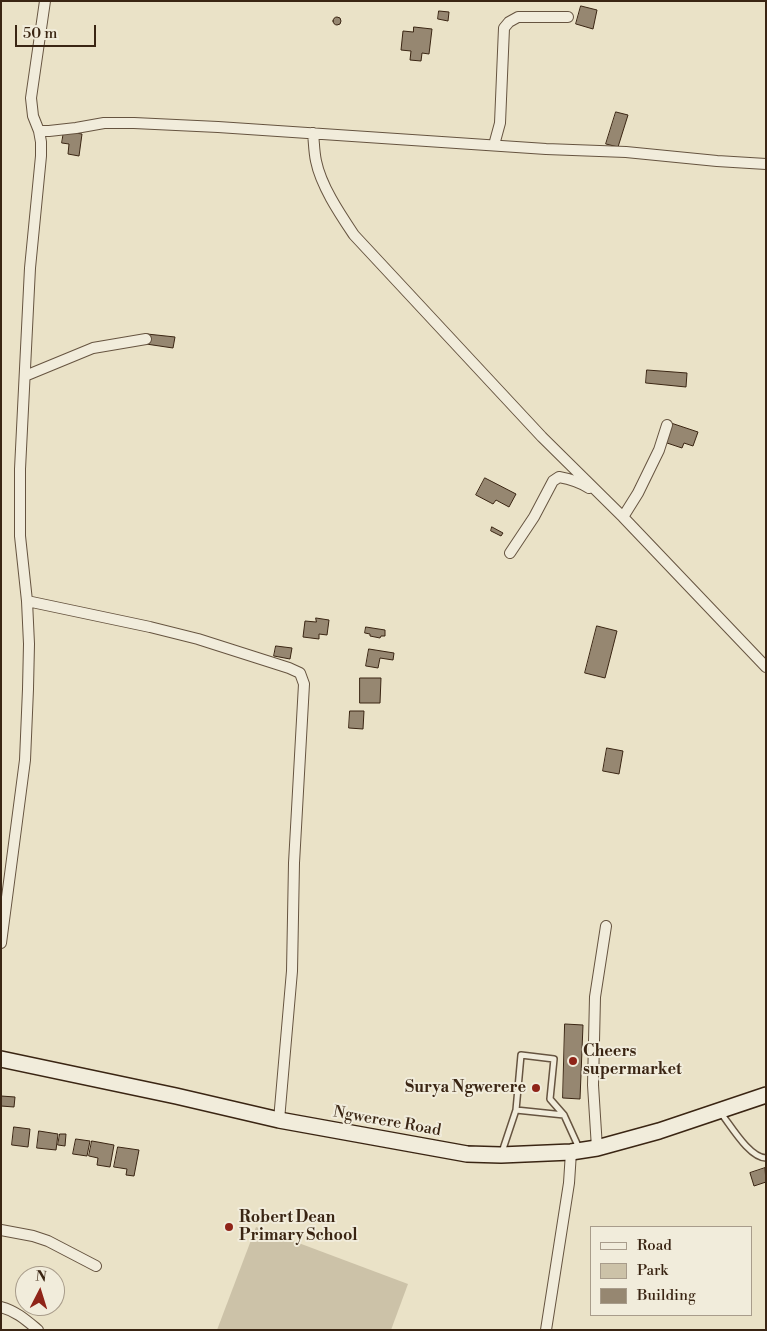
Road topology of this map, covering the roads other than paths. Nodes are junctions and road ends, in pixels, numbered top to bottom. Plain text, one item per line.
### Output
1 (45, 1) edge
2 (568, 17) dead end
3 (39, 131) junction
4 (313, 133) junction
5 (494, 145) junction
6 (766, 164) edge
7 (146, 339) dead end
8 (25, 376) junction
9 (667, 425) dead end
10 (599, 493) junction
11 (623, 517) junction
12 (510, 553) dead end
13 (27, 601) junction
14 (766, 668) edge
15 (606, 926) dead end
16 (1, 942) edge
17 (1, 1059) edge
18 (766, 1095) edge
19 (516, 1110) junction
20 (720, 1111) junction
21 (564, 1115) junction
22 (279, 1120) junction
23 (596, 1148) junction
24 (576, 1151) junction
25 (501, 1155) junction
26 (766, 1158) edge
27 (1, 1230) edge
28 (96, 1266) dead end
29 (1, 1307) edge
30 (38, 1330) edge
31 (546, 1330) edge

1 - 3 street
2 - 5 street
3 - 4 street
3 - 8 street
4 - 5 street
4 - 10 street
5 - 6 street
7 - 8 street
8 - 13 street
9 - 11 street
10 - 11 street
10 - 12 street
11 - 14 street
13 - 16 street
13 - 22 street
15 - 23 street
17 - 22 main road, Ngwerere Road
18 - 20 main road, Ngwerere Road
19 - 21 lane
19 - 21 lane
19 - 25 lane
20 - 23 main road, Ngwerere Road
20 - 26 lane
21 - 24 lane
22 - 25 main road, Ngwerere Road
23 - 24 main road, Ngwerere Road
24 - 25 main road, Ngwerere Road
24 - 31 street
27 - 28 street
29 - 30 street

